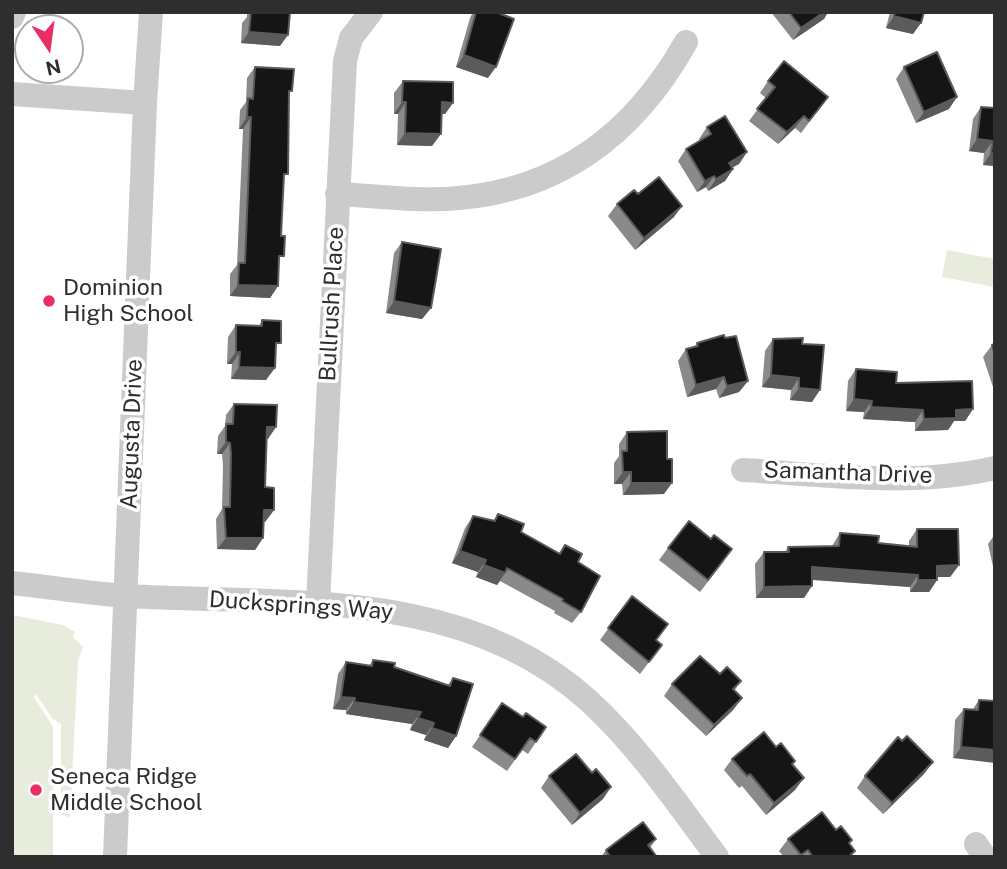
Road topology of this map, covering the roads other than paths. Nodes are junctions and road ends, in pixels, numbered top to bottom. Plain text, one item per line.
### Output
1 (14, 12) edge
2 (151, 12) edge
3 (372, 12) edge
4 (12, 17) edge
5 (686, 42) dead end
6 (12, 94) edge
7 (145, 103) junction
8 (337, 194) junction
9 (995, 468) edge
10 (743, 470) dead end
11 (12, 583) edge
12 (125, 596) junction
13 (318, 603) junction
14 (115, 857) edge
15 (717, 857) edge

1 - 4 street
2 - 7 street, Augusta Drive
3 - 8 street, Bullrush Place
5 - 8 street
6 - 7 street
7 - 12 street, Augusta Drive
8 - 13 street, Bullrush Place
9 - 10 street, Samantha Drive
11 - 12 street, Ducksprings Way
12 - 13 street, Ducksprings Way
12 - 14 street, Augusta Drive
13 - 15 street, Ducksprings Way

